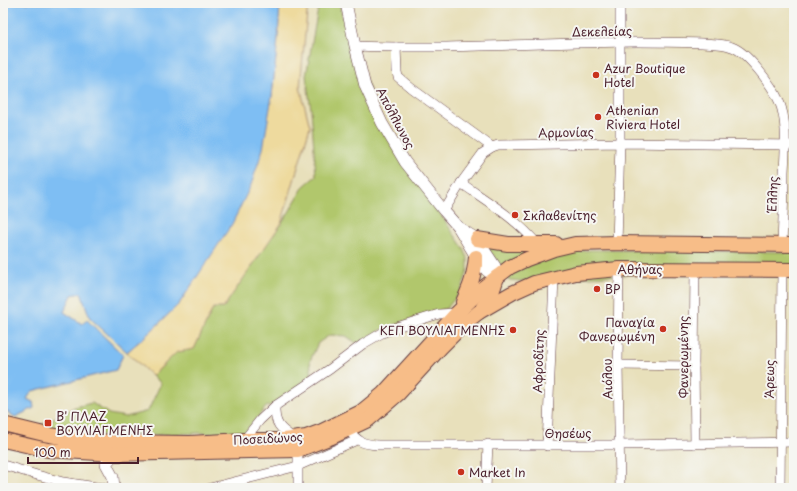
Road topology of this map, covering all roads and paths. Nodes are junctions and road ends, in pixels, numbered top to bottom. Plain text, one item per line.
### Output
1 (346, 3) edge
2 (620, 3) edge
3 (620, 42) junction
4 (355, 46) junction
5 (396, 48) junction
6 (620, 143) junction
7 (790, 145) edge
8 (492, 147) junction
9 (461, 183) junction
10 (444, 211) junction
11 (458, 227) junction
12 (477, 239) junction
13 (617, 243) junction
14 (575, 244) junction
15 (538, 245) junction
16 (788, 245) edge
17 (476, 257) junction
18 (619, 269) junction
19 (695, 269) junction
20 (788, 270) edge
21 (497, 277) junction
22 (554, 278) junction
23 (534, 283) junction
24 (493, 303) joint
25 (457, 312) junction
26 (479, 312) junction
27 (618, 365) junction
28 (694, 366) junction
29 (275, 406) junction
30 (3, 424) edge
31 (353, 435) junction
32 (3, 440) edge
33 (244, 440) junction
34 (780, 442) junction
35 (794, 442) edge
36 (297, 444) junction
37 (488, 444) junction
38 (695, 444) junction
39 (620, 445) junction
40 (547, 446) junction
41 (114, 448) junction
42 (3, 464) edge
43 (298, 466) junction
44 (62, 485) edge
45 (103, 488) edge
46 (114, 488) edge
47 (210, 488) edge
48 (298, 488) edge
49 (486, 488) edge
50 (620, 488) edge
51 (780, 488) edge

1 - 4 street, Απόλλωνος
2 - 3 street
3 - 5 street, Δεκελείας
3 - 6 street
3 - 7 street, Δεκελείας
4 - 5 street, Δεκελείας
4 - 10 street, Απόλλωνος
5 - 8 street
6 - 7 street, Αρμονίας
6 - 8 street, Αρμονίας
6 - 13 street
7 - 16 street, Έλλης
8 - 9 street
9 - 10 street
9 - 15 street
10 - 11 street, Απόλλωνος
11 - 12 street
11 - 17 street
12 - 15 main road
12 - 21 street
13 - 14 main road
13 - 16 main road
14 - 15 main road
14 - 21 main road
17 - 21 street
17 - 25 main road
18 - 19 main road, Αθήνας
18 - 22 main road, Αθήνας
18 - 27 street, Αιόλου
19 - 20 main road, Αθήνας
19 - 28 street, Φανερωμένης
20 - 34 street, Άρεως
21 - 23 main road
21 - 25 main road, Ποσειδώνος
21 - 26 main road
22 - 23 main road, Αθήνας
22 - 40 street, Αφροδίτης
23 - 24 main road, Αθήνας
24 - 26 main road, Ποσειδώνος
25 - 29 street
25 - 36 main road, Ποσειδώνος
26 - 31 main road, Ποσειδώνος
27 - 28 street
27 - 39 street, Αιόλου
28 - 38 street, Φανερωμένης
29 - 33 street
29 - 36 street
30 - 41 main road, Ποσειδώνος
31 - 36 main road, Ποσειδώνος
31 - 37 street, Θησέως
31 - 43 street
32 - 41 main road, Ποσειδώνος
33 - 36 main road, Ποσειδώνος
33 - 41 main road, Ποσειδώνος
34 - 35 street, Θησέως
34 - 38 street, Θησέως
34 - 51 street, Άρεως
36 - 41 main road, Ποσειδώνος
36 - 43 street
37 - 40 street, Θησέως
37 - 49 street
38 - 39 street, Θησέως
39 - 40 street, Θησέως
39 - 50 street, Αιόλου
41 - 46 street
42 - 44 street
43 - 47 street
43 - 48 street
44 - 45 street

